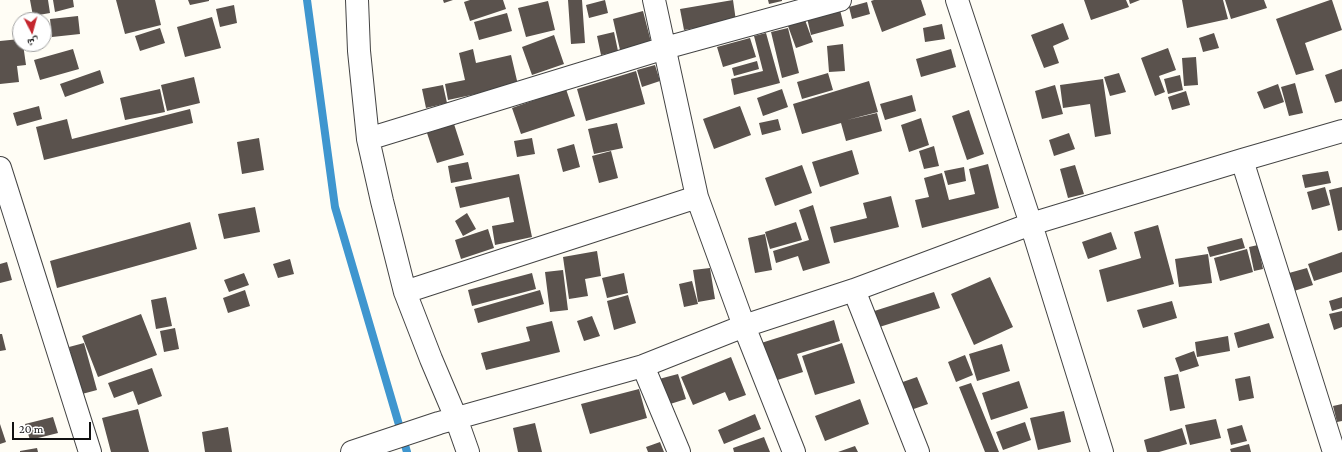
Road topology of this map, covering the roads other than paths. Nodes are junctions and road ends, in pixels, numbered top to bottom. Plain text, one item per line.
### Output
1 (357, 0) edge
2 (654, 0) edge
3 (957, 0) edge
4 (830, 1) edge
5 (665, 48) junction
6 (1342, 131) edge
7 (368, 139) junction
8 (1242, 160) junction
9 (0, 168) edge
10 (697, 197) junction
11 (1031, 224) junction
12 (854, 290) junction
13 (405, 292) junction
14 (744, 326) junction
15 (643, 366) junction
16 (448, 421) junction
17 (356, 451) edge
18 (90, 452) edge
19 (468, 452) edge
20 (679, 452) edge
21 (794, 452) edge
22 (918, 452) edge
23 (1102, 452) edge
24 (1334, 452) edge

1 - 7 street
2 - 5 street
3 - 11 street
4 - 5 street
5 - 7 street
5 - 10 street
6 - 8 street
7 - 13 street
8 - 11 street
8 - 24 street
9 - 18 street
10 - 13 street
10 - 14 street
11 - 12 street
11 - 23 street
12 - 14 street
12 - 22 street
13 - 16 street
14 - 15 street
14 - 21 street
15 - 16 street
15 - 20 street
16 - 17 street
16 - 19 street

